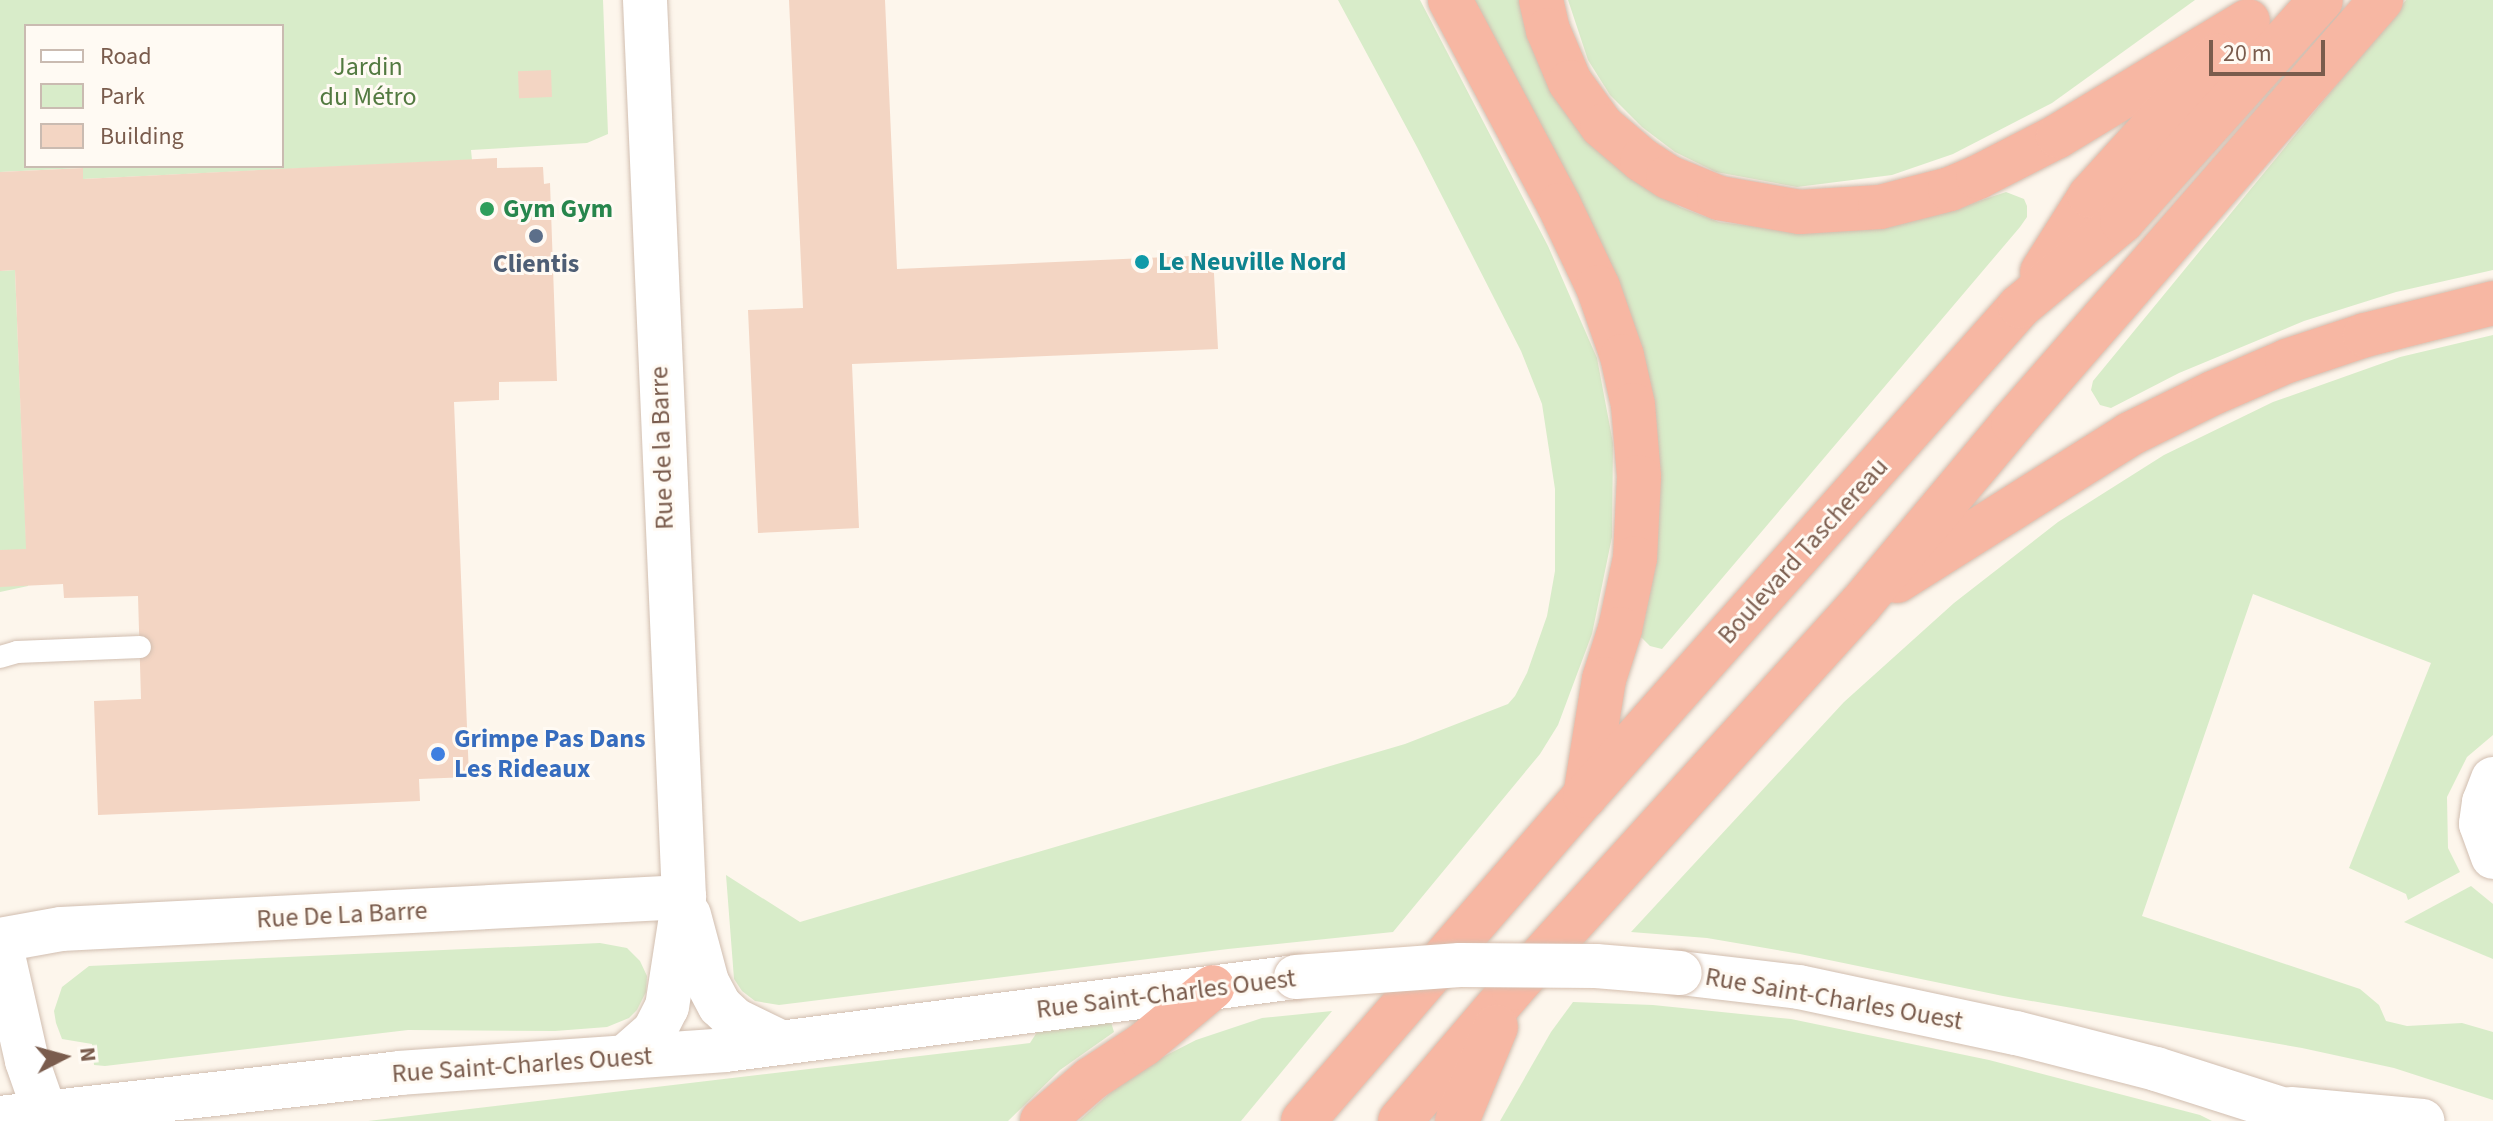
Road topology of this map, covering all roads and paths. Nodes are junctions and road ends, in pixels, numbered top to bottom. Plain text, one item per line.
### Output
1 (645, 0) edge
2 (1450, 0) edge
3 (1541, 0) edge
4 (2321, 0) edge
5 (2381, 0) edge
6 (2257, 10) edge
7 (2493, 303) edge
8 (2020, 306) junction
9 (1861, 604) junction
10 (140, 647) dead end
11 (0, 657) edge
12 (2493, 779) edge
13 (1585, 796) junction
14 (2493, 857) edge
15 (684, 897) junction
16 (0, 941) edge
17 (1213, 987) junction
18 (1513, 988) junction
19 (782, 1043) junction
20 (626, 1056) junction
21 (2300, 1115) edge
22 (47, 1117) edge
23 (0, 1118) edge
24 (1042, 1121) edge
25 (1303, 1121) edge
26 (1400, 1121) edge
27 (1457, 1121) edge
28 (2422, 1121) edge

1 - 15 street, Rue de la Barre
2 - 13 highway
3 - 6 highway
4 - 8 highway, Boulevard Taschereau
5 - 9 highway
6 - 8 highway
7 - 9 highway
8 - 13 highway, Boulevard Taschereau
9 - 18 highway
10 - 11 lane
12 - 14 street
13 - 25 highway, Boulevard Taschereau
15 - 16 street, Rue De La Barre
15 - 19 street, Rue de la Barre
15 - 20 street, Rue de la Barre
16 - 22 street
17 - 19 street, Rue Saint-Charles Ouest
17 - 21 street, Rue Saint-Charles Ouest, bridge
17 - 24 highway
18 - 26 highway
18 - 27 highway
19 - 20 street, Rue Saint-Charles Ouest
20 - 22 street, Rue Saint-Charles Ouest
21 - 28 street, Rue Saint-Charles Ouest
22 - 23 street, Rue Saint-Charles Ouest

